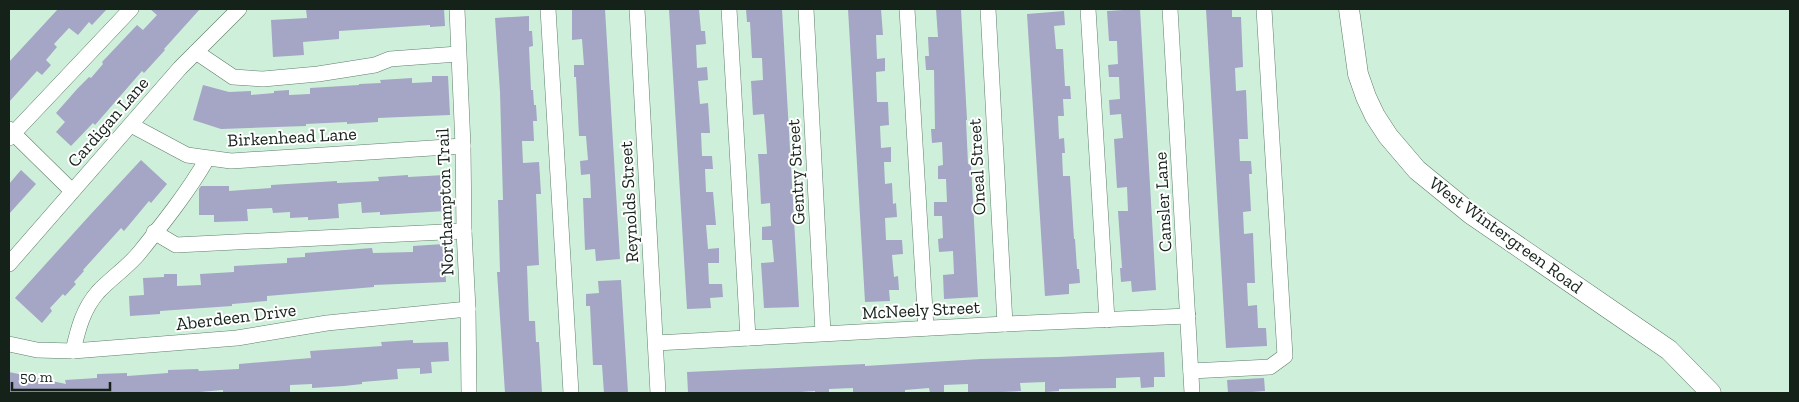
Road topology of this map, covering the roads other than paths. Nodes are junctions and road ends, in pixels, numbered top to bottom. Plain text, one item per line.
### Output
1 (131, 9) edge
2 (240, 9) edge
3 (457, 9) edge
4 (548, 9) edge
5 (637, 9) edge
6 (729, 9) edge
7 (806, 9) edge
8 (907, 9) edge
9 (988, 9) edge
10 (1088, 9) edge
11 (1170, 9) edge
12 (1264, 9) edge
13 (1349, 9) edge
14 (196, 52) junction
15 (458, 54) junction
16 (131, 125) junction
17 (10, 133) edge
18 (463, 146) junction
19 (207, 159) junction
20 (72, 191) junction
21 (464, 231) junction
22 (154, 232) junction
23 (9, 264) edge
24 (468, 309) junction
25 (1188, 316) junction
26 (1107, 320) junction
27 (1005, 324) junction
28 (926, 328) junction
29 (823, 334) junction
30 (748, 338) junction
31 (656, 343) junction
32 (9, 344) edge
33 (73, 351) junction
34 (1191, 371) junction
35 (467, 393) edge
36 (571, 393) edge
37 (658, 393) edge
38 (1192, 393) edge
39 (1711, 393) edge

1 - 17 street
2 - 14 street, Cardigan Lane
3 - 15 street, Northampton Trail
4 - 36 street
5 - 31 street, Reynolds Street
6 - 30 street
7 - 29 street, Gentry Street
8 - 28 street
9 - 27 street, Oneal Street
10 - 26 street
11 - 25 street, Cansler Lane
12 - 34 street
13 - 39 main road, West Wintergreen Road
14 - 15 street
14 - 16 street, Cardigan Lane
15 - 18 street, Northampton Trail
16 - 19 street, Birkenhead Lane
16 - 20 street, Cardigan Lane
17 - 20 street
18 - 19 street, Birkenhead Lane
18 - 21 street, Northampton Trail
19 - 22 street
20 - 23 street, Cardigan Lane
21 - 22 street
21 - 24 street, Northampton Trail
22 - 33 street
24 - 33 street, Aberdeen Drive
24 - 35 street, Northampton Trail
25 - 26 street, McNeely Street
25 - 34 street, Cansler Lane
26 - 27 street, McNeely Street
27 - 28 street, McNeely Street
28 - 29 street, McNeely Street
29 - 30 street, McNeely Street
30 - 31 street, McNeely Street
31 - 37 street, Reynolds Street
32 - 33 street, Aberdeen Drive
34 - 38 street, Cansler Lane

